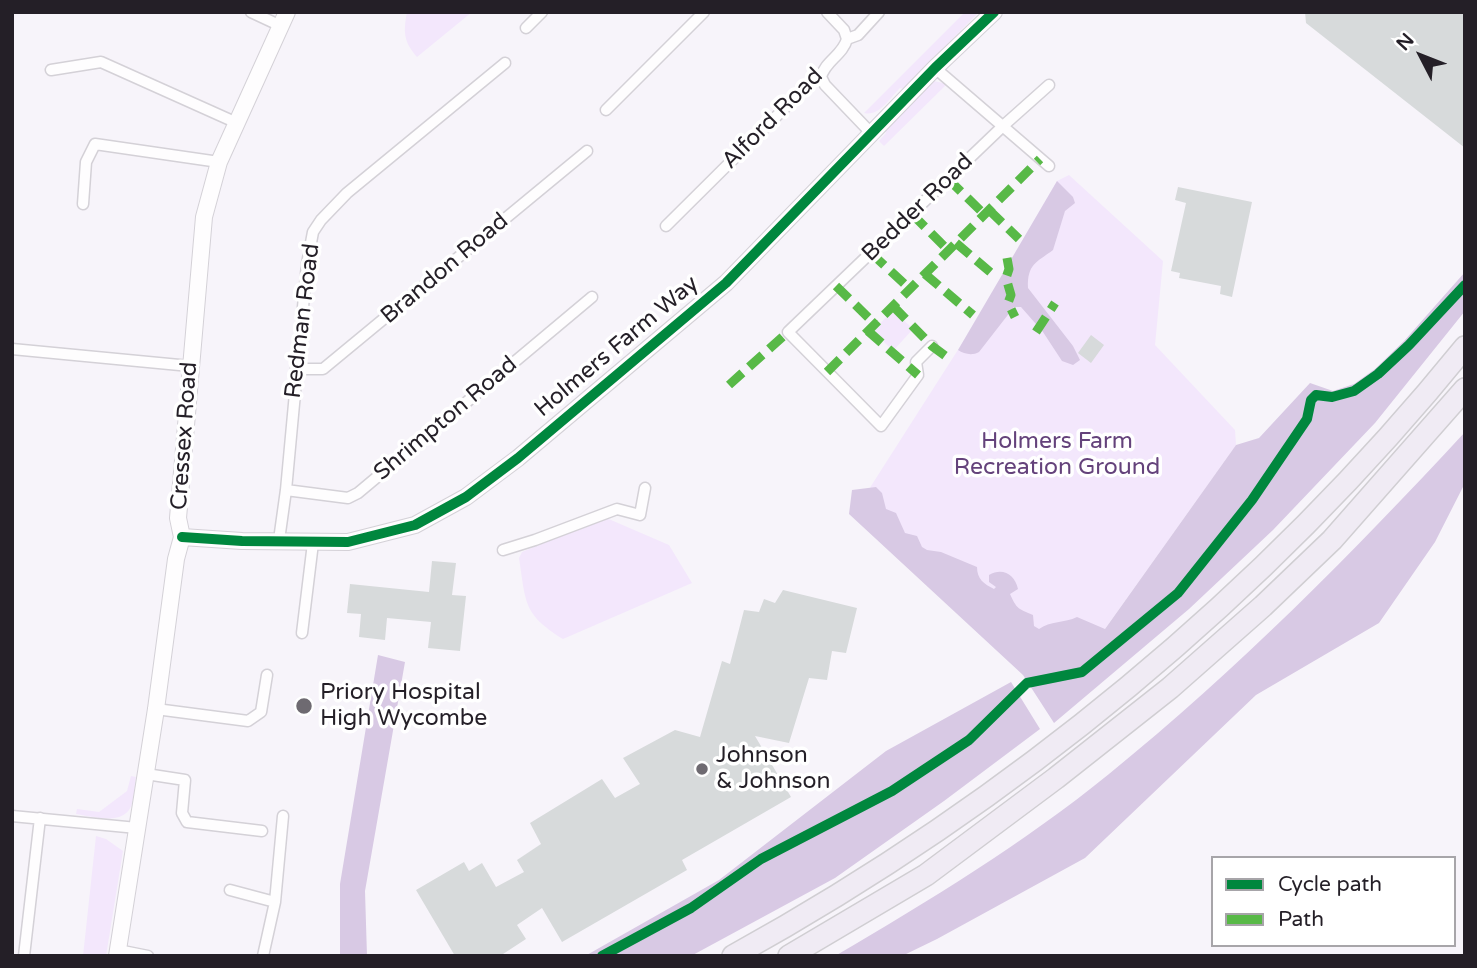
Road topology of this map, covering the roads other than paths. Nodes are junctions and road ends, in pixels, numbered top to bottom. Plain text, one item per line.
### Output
1 (251, 12) edge
2 (542, 12) edge
3 (704, 12) edge
4 (827, 12) edge
5 (880, 12) edge
6 (994, 12) edge
7 (284, 19) edge
8 (526, 28) dead end
9 (848, 39) junction
10 (505, 63) dead end
11 (935, 68) junction
12 (51, 70) dead end
13 (821, 77) junction
14 (1049, 85) dead end
15 (606, 110) dead end
16 (237, 122) junction
17 (1003, 126) junction
18 (871, 133) junction
19 (587, 151) dead end
20 (219, 162) junction
21 (1049, 166) dead end
22 (83, 204) dead end
23 (666, 226) dead end
24 (592, 297) dead end
25 (932, 346) dead end
26 (1465, 347) edge
27 (12, 349) edge
28 (191, 366) junction
29 (296, 369) junction
30 (1465, 389) edge
31 (645, 488) dead end
32 (286, 491) junction
33 (182, 537) junction
34 (279, 540) junction
35 (313, 543) junction
36 (503, 550) dead end
37 (302, 633) dead end
38 (267, 675) dead end
39 (156, 709) junction
40 (146, 774) junction
41 (12, 816) edge
42 (283, 816) dead end
43 (40, 818) junction
44 (137, 828) junction
45 (261, 831) dead end
46 (230, 890) dead end
47 (275, 902) junction
48 (12, 936) edge
49 (25, 937) junction
50 (117, 953) edge
51 (24, 956) edge
52 (148, 956) edge
53 (262, 956) edge
54 (733, 956) edge
55 (789, 956) edge

1 - 7 street
2 - 8 street
3 - 15 street
4 - 9 street
5 - 9 street, Alford Road
6 - 11 street, Holmers Farm Way
7 - 16 street, Cressex Road
9 - 13 street, Alford Road
10 - 29 street, Redman Road
11 - 17 street
11 - 18 street, Holmers Farm Way
12 - 16 street
13 - 18 street
13 - 23 street, Alford Road
14 - 17 street, Bedder Road
16 - 20 street, Cressex Road
17 - 21 street
17 - 25 street, Bedder Road
18 - 35 street, Holmers Farm Way
19 - 29 street, Brandon Road
20 - 22 street
20 - 28 street, Cressex Road
24 - 32 street, Shrimpton Road
26 - 54 highway
27 - 28 street
28 - 33 street, Cressex Road
29 - 32 street, Redman Road
30 - 55 highway
31 - 36 street
32 - 34 street, Redman Road
33 - 34 street, Holmers Farm Way
33 - 39 street, Cressex Road
34 - 35 street, Holmers Farm Way
35 - 37 street
38 - 39 street
39 - 40 street, Cressex Road
40 - 44 street, Cressex Road
40 - 45 street
41 - 43 street
42 - 47 street
43 - 44 street
43 - 49 street
44 - 50 street, Cressex Road
46 - 47 street
47 - 53 street
48 - 49 street
49 - 51 street
50 - 52 street

